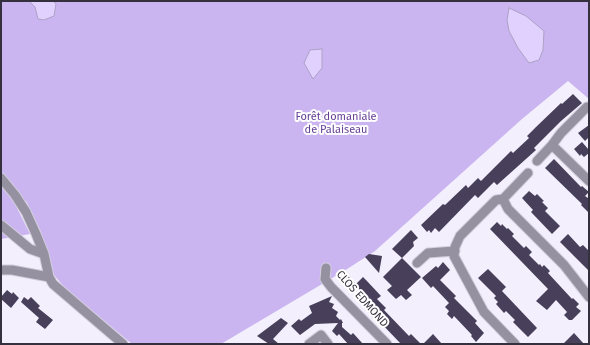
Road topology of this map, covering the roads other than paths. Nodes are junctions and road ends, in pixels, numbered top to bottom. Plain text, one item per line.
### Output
1 (587, 107) dead end
2 (552, 145) junction
3 (537, 161) dead end
4 (528, 173) dead end
5 (1, 178) edge
6 (589, 181) edge
7 (503, 199) junction
8 (1, 225) edge
9 (455, 251) junction
10 (44, 254) junction
11 (417, 263) dead end
12 (326, 268) dead end
13 (1, 270) edge
14 (49, 277) junction
15 (589, 297) edge
16 (123, 344) edge
17 (309, 344) edge
18 (328, 344) edge
19 (387, 344) edge
20 (515, 344) edge

1 - 2 street
2 - 3 street
2 - 6 street
4 - 7 street
5 - 10 street
7 - 9 street
7 - 15 street
8 - 10 street
9 - 11 street
9 - 20 street
10 - 14 street
12 - 19 street, CLOS EDMOND
13 - 14 street
14 - 16 street
17 - 18 street

